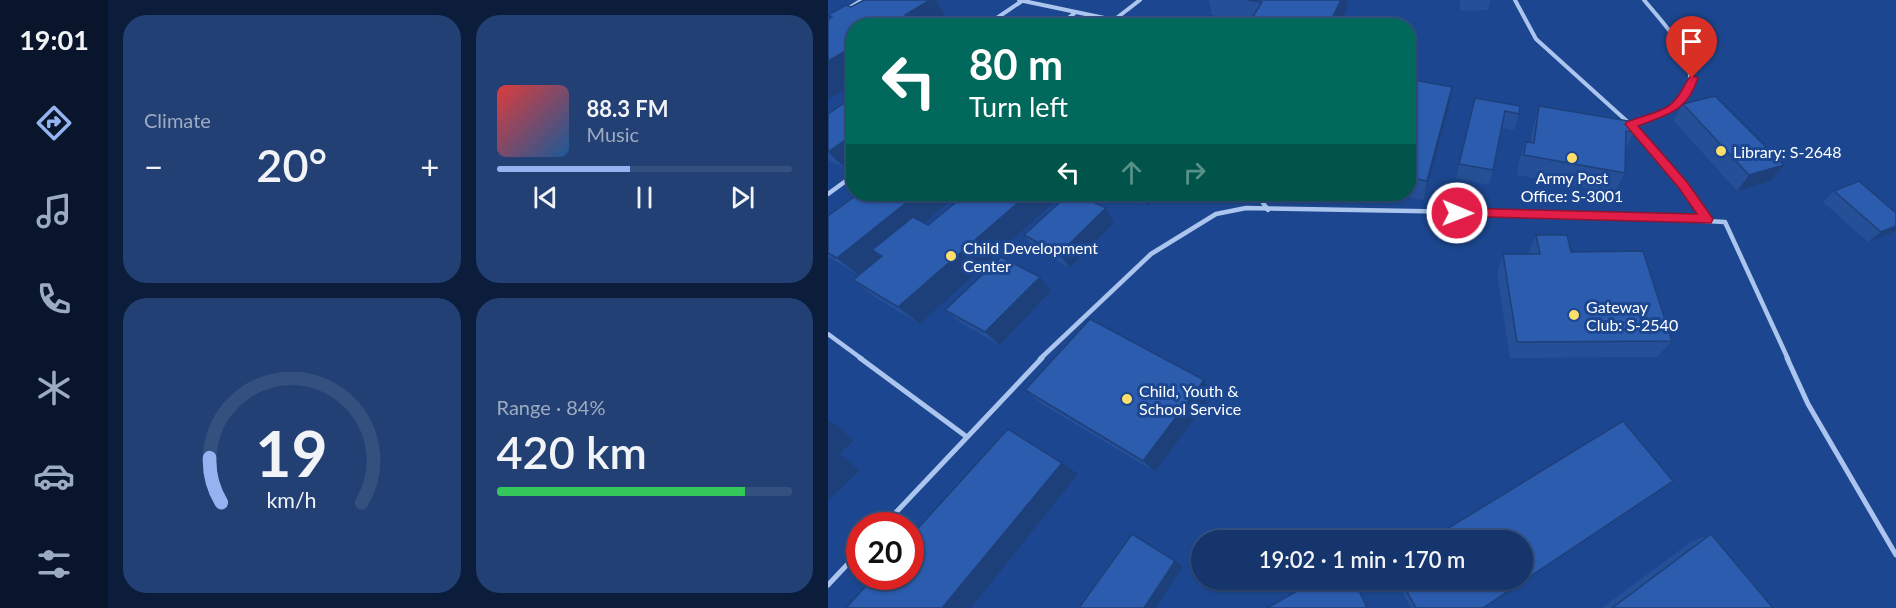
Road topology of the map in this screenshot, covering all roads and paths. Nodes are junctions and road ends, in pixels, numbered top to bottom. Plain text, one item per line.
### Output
1 (862, 0) edge
2 (1021, 0) edge
3 (1140, 0) edge
4 (1515, 0) edge
5 (1644, 0) edge
6 (845, 10) edge
7 (1076, 12) junction
8 (996, 18) edge
9 (1068, 18) edge
10 (1104, 18) edge
11 (1117, 18) edge
12 (1630, 124) junction
13 (846, 181) edge
14 (828, 194) edge
15 (1262, 201) edge
16 (1268, 210) junction
17 (1707, 219) junction
18 (828, 334) edge
19 (967, 437) junction
20 (896, 512) edge
21 (1896, 555) edge
22 (846, 566) edge
23 (828, 585) edge

1 - 6 lane
2 - 7 lane
2 - 8 lane
3 - 11 lane
4 - 12 lane
5 - 12 lane
7 - 9 lane
7 - 10 lane
12 - 17 lane
13 - 14 lane
15 - 16 lane
16 - 17 lane
16 - 19 lane
17 - 21 lane
18 - 19 lane
19 - 20 lane
22 - 23 lane

